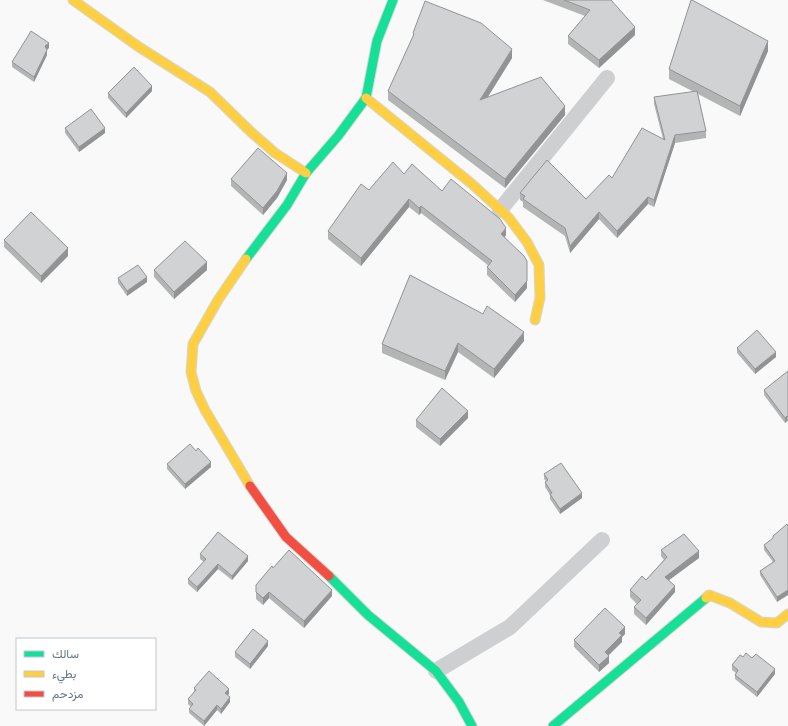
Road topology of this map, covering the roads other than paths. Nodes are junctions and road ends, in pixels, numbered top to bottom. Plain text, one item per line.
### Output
1 (73, 0) edge
2 (393, 0) edge
3 (607, 78) dead end
4 (366, 98) junction
5 (306, 173) junction
6 (500, 210) junction
7 (535, 320) dead end
8 (602, 540) dead end
9 (788, 614) edge
10 (436, 671) junction
11 (472, 726) edge
12 (553, 726) edge

1 - 5 street
2 - 4 street
3 - 6 street
4 - 5 street
4 - 6 street
5 - 10 street
6 - 7 street
8 - 10 street
9 - 12 street
10 - 11 street

